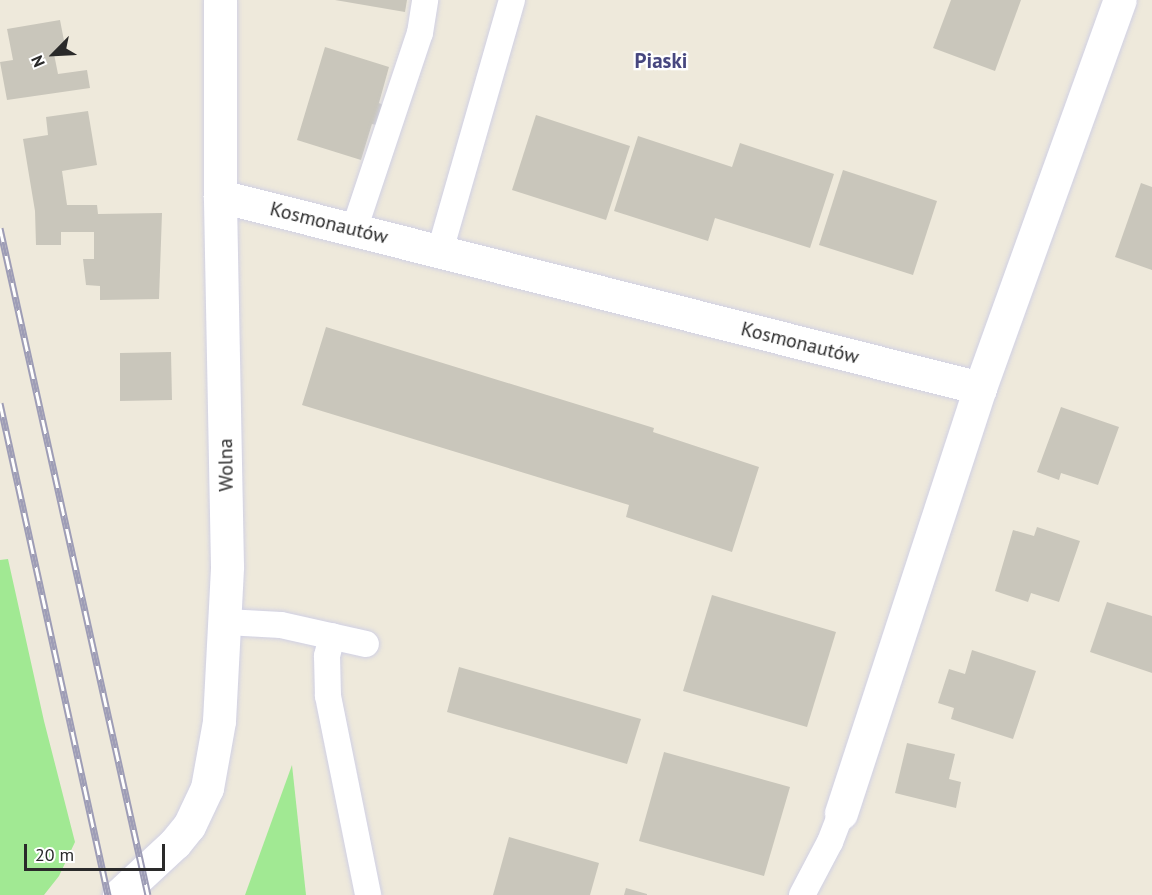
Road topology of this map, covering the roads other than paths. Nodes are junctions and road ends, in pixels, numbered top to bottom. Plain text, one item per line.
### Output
1 (220, 0) edge
2 (425, 0) edge
3 (512, 0) edge
4 (1120, 0) edge
5 (220, 196) junction
6 (354, 230) junction
7 (440, 251) junction
8 (980, 388) junction
9 (226, 622) junction
10 (332, 636) junction
11 (366, 644) dead end
12 (841, 813) joint
13 (119, 895) edge
14 (368, 895) edge
15 (802, 895) edge

1 - 5 street, Wolna
2 - 6 lane
3 - 7 lane
4 - 8 street
5 - 6 street, Kosmonautów
5 - 9 street, Wolna
6 - 7 street, Kosmonautów
7 - 8 street, Kosmonautów
8 - 12 street
9 - 10 lane
9 - 13 street, Wolna
10 - 11 lane
10 - 14 lane
12 - 15 lane

